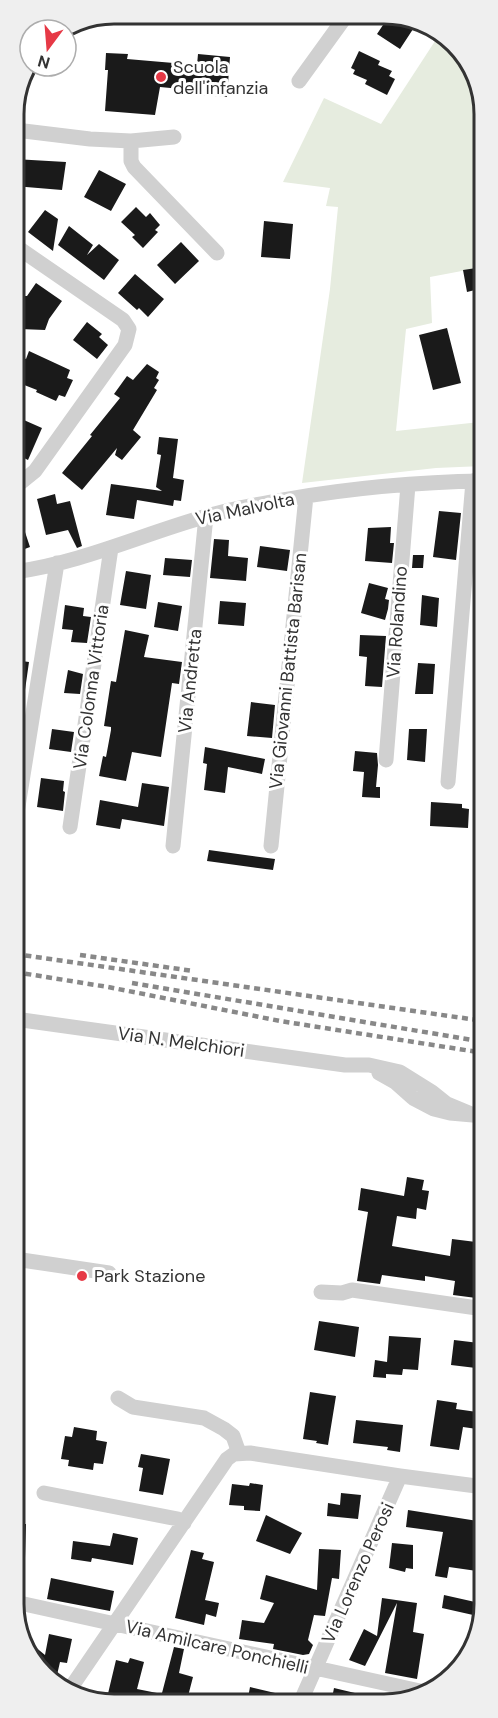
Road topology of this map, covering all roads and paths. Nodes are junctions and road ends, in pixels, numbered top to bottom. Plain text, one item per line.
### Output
1 (340, 24) edge
2 (299, 81) dead end
3 (24, 131) edge
4 (174, 137) dead end
5 (131, 141) junction
6 (24, 253) edge
7 (217, 253) dead end
8 (24, 480) edge
9 (474, 481) edge
10 (408, 485) junction
11 (306, 496) junction
12 (206, 516) junction
13 (474, 521) edge
14 (111, 548) junction
15 (57, 563) junction
16 (24, 571) edge
17 (386, 760) dead end
18 (24, 769) edge
19 (448, 782) dead end
20 (70, 827) dead end
21 (173, 846) dead end
22 (271, 846) dead end
23 (24, 1020) edge
24 (474, 1115) edge
25 (24, 1260) edge
26 (109, 1273) dead end
27 (321, 1292) dead end
28 (474, 1308) edge
29 (118, 1398) dead end
30 (239, 1453) junction
31 (400, 1476) junction
32 (474, 1485) edge
33 (44, 1493) dead end
34 (184, 1523) junction
35 (24, 1604) edge
36 (114, 1623) junction
37 (315, 1669) junction
38 (73, 1684) edge
39 (411, 1689) edge
40 (304, 1694) edge

1 - 2 street
3 - 5 street
4 - 5 street
5 - 7 street
6 - 8 street
9 - 10 street, Via Malvolta
10 - 11 street, Via Malvolta
10 - 17 street, Via Rolandino
11 - 12 street, Via Malvolta
11 - 22 street, Via Giovanni Battista Barisan
12 - 14 street, Via Malvolta
12 - 21 street, Via Andretta
13 - 19 street
14 - 15 street, Via Malvolta
14 - 20 street, Via Colonna Vittoria
15 - 16 street, Via Malvolta
15 - 18 street
23 - 24 street, Via N. Melchiori
25 - 26 street
27 - 28 street
29 - 30 street
30 - 31 street
30 - 34 street
31 - 32 street
31 - 37 street, Via Lorenzo Perosi
33 - 34 street
34 - 36 street
35 - 36 street, Via Amilcare Ponchielli
36 - 37 street, Via Amilcare Ponchielli
36 - 38 street
37 - 39 street, Via Amilcare Ponchielli
37 - 40 street, Via Lorenzo Perosi

